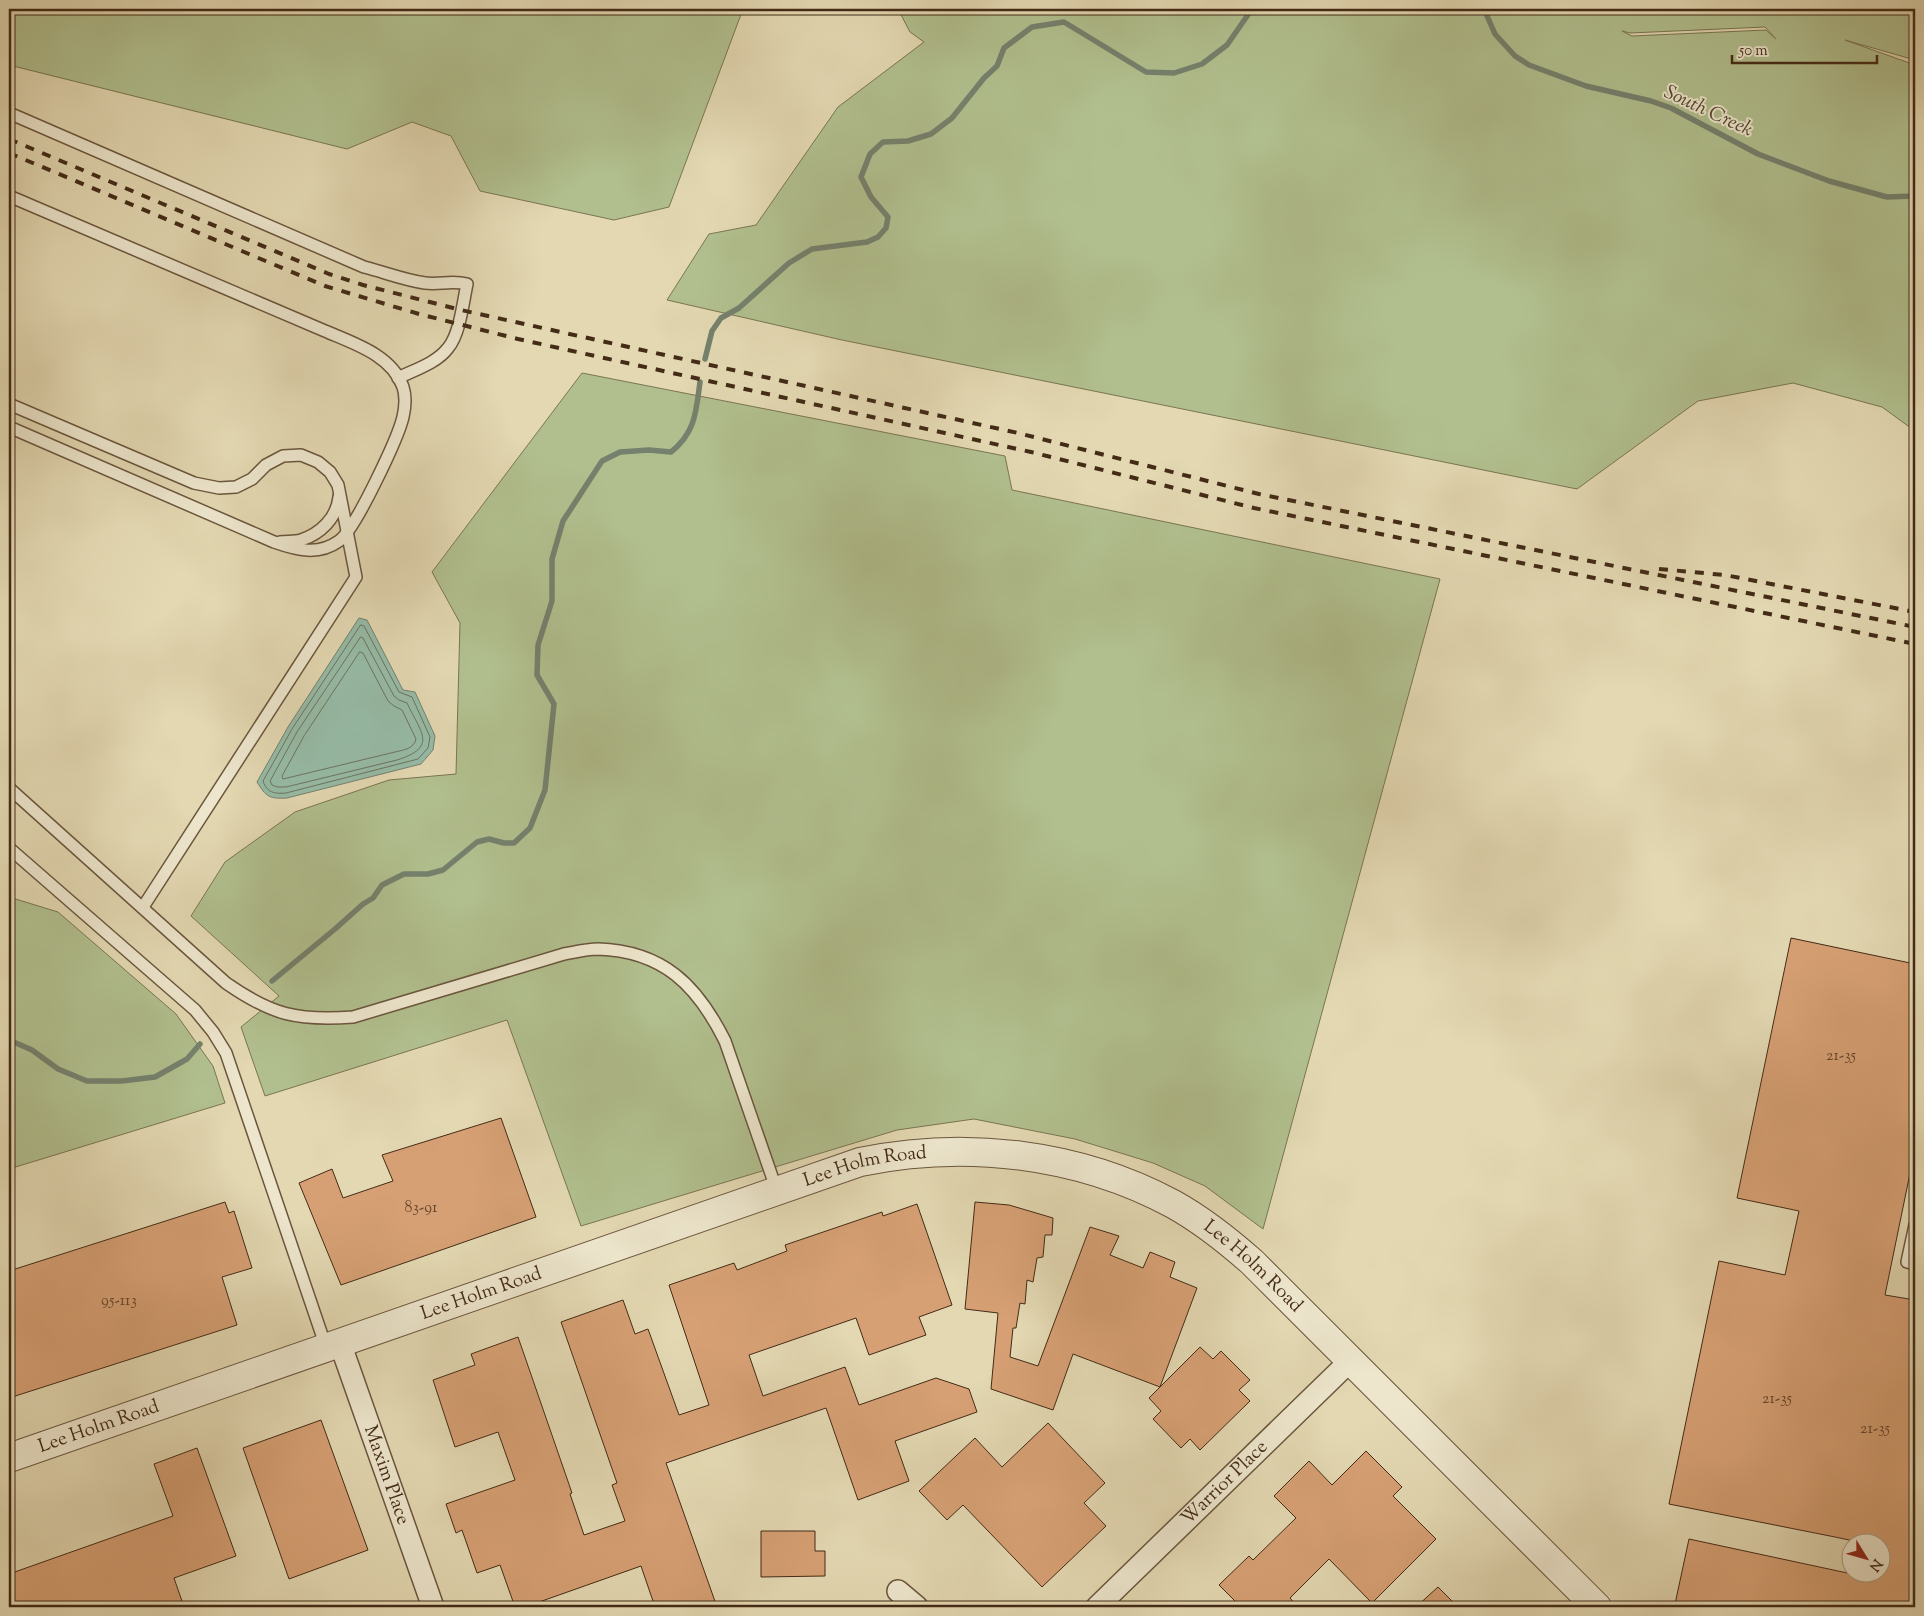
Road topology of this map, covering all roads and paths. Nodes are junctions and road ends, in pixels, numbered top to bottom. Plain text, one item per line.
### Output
1 (9, 113) edge
2 (9, 196) edge
3 (398, 378) junction
4 (9, 404) edge
5 (9, 427) edge
6 (338, 486) junction
7 (348, 534) junction
8 (274, 542) junction
9 (9, 788) edge
10 (9, 848) edge
11 (143, 907) junction
12 (777, 1191) junction
13 (1915, 1225) edge
14 (1915, 1264) edge
15 (333, 1345) junction
16 (1351, 1360) junction
17 (9, 1458) edge
18 (898, 1591) dead end
19 (433, 1607) edge
20 (917, 1607) edge
21 (1097, 1607) edge
22 (1597, 1607) edge

1 - 3 lane
2 - 3 lane
3 - 7 lane
4 - 6 lane
5 - 8 lane
6 - 7 lane
6 - 8 lane
7 - 8 lane
7 - 11 lane
9 - 11 lane
10 - 15 lane
11 - 12 lane
12 - 15 street, Lee Holm Road
12 - 16 street, Lee Holm Road
13 - 14 lane
15 - 17 street, Lee Holm Road
15 - 19 street, Maxim Place
16 - 21 street, Warrior Place
16 - 22 street, Lee Holm Road
18 - 20 street

